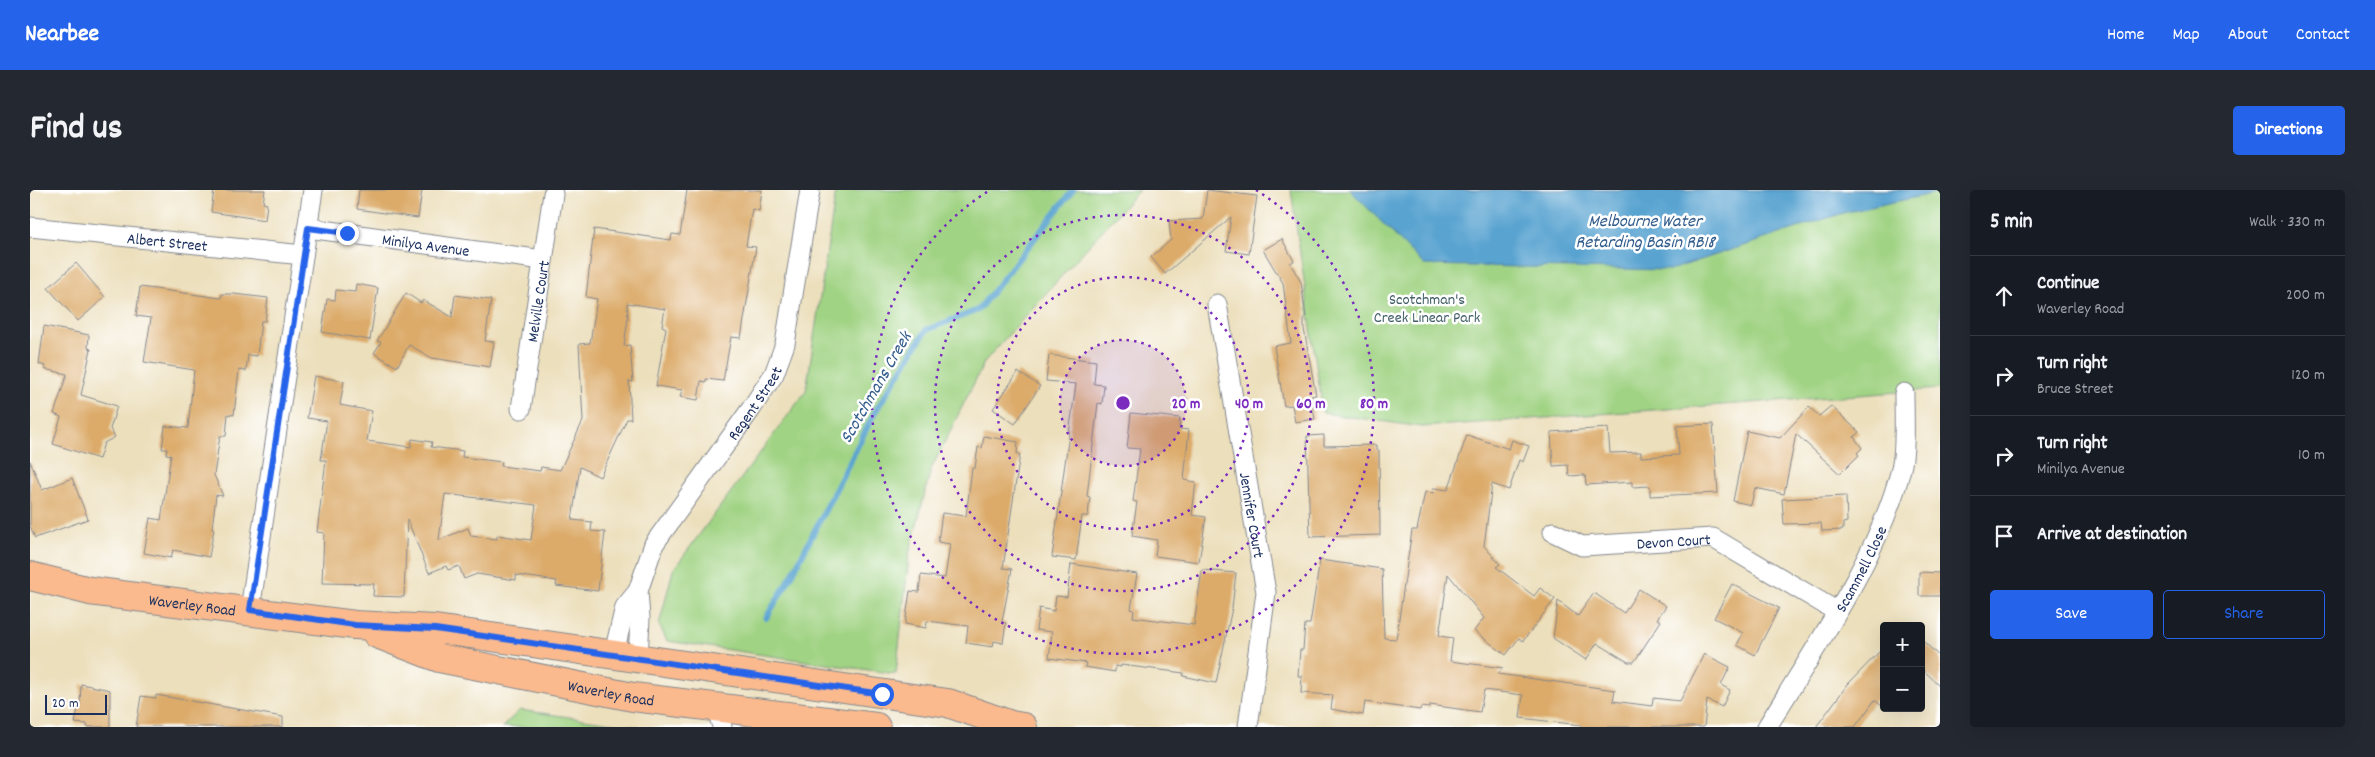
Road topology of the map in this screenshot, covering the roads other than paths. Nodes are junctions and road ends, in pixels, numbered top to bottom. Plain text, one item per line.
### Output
1 (314, 190) edge
2 (810, 190) edge
3 (553, 194) dead end
4 (30, 227) edge
5 (308, 228) junction
6 (303, 255) junction
7 (543, 260) junction
8 (1216, 304) dead end
9 (1904, 394) dead end
10 (521, 409) dead end
11 (1553, 532) dead end
12 (30, 576) edge
13 (90, 591) junction
14 (30, 593) edge
15 (250, 610) junction
16 (1836, 611) junction
17 (355, 625) junction
18 (625, 658) junction
19 (625, 696) junction
20 (719, 718) edge
21 (746, 720) edge
22 (1011, 726) edge
23 (876, 727) edge
24 (1248, 727) edge
25 (1767, 727) edge

1 - 5 street
2 - 18 street, Regent Street
3 - 7 street, Melville Court
4 - 6 street, Albert Street
5 - 6 street
5 - 7 street, Minilya Avenue
6 - 15 street
7 - 10 street, Melville Court
8 - 24 street, Jennifer Court
9 - 16 street, Scammell Close
11 - 16 street, Devon Court
12 - 13 main road, Waverley Road
13 - 14 main road, Waverley Road
13 - 15 main road, Waverley Road
15 - 17 main road, Waverley Road
16 - 25 street, Scammell Close
17 - 18 main road, Waverley Road
17 - 19 main road, Waverley Road
18 - 19 main road
18 - 22 main road, Waverley Road
19 - 20 main road, Waverley Road
20 - 21 main road, Waverley Road
21 - 23 main road, Waverley Road

